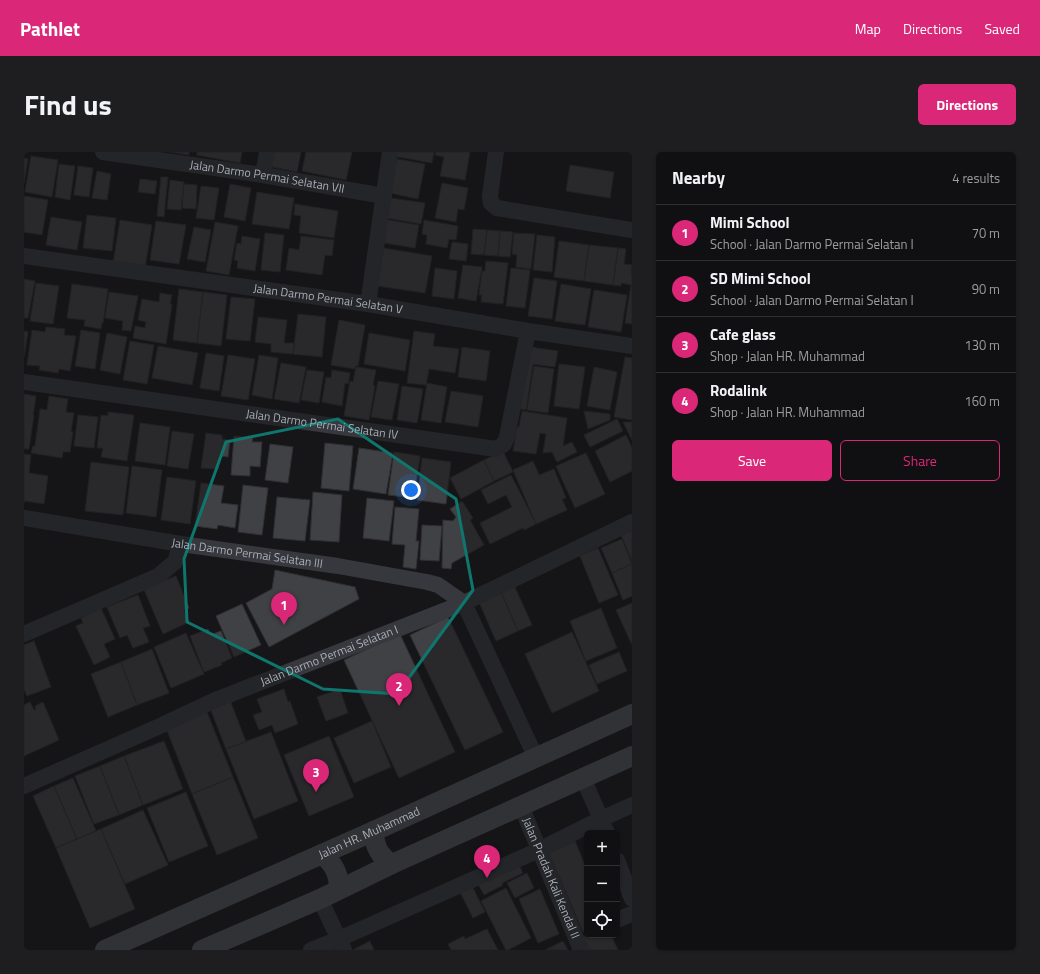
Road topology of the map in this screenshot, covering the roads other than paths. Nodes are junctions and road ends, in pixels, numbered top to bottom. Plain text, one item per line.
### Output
1 (103, 152) edge
2 (267, 152) edge
3 (390, 152) edge
4 (496, 152) edge
5 (263, 175) junction
6 (384, 196) junction
7 (632, 230) edge
8 (24, 256) edge
9 (368, 304) junction
10 (528, 331) junction
11 (632, 346) edge
12 (24, 382) edge
13 (24, 518) edge
14 (632, 522) edge
15 (181, 544) junction
16 (464, 603) junction
17 (24, 634) edge
18 (632, 714) edge
19 (632, 756) edge
20 (536, 758) junction
21 (583, 778) junction
22 (24, 786) edge
23 (632, 805) edge
24 (521, 806) junction
25 (604, 826) edge
26 (374, 831) junction
27 (539, 850) junction
28 (322, 854) junction
29 (392, 864) junction
30 (619, 866) edge
31 (339, 889) junction
32 (320, 898) junction
33 (632, 899) edge
34 (632, 914) edge
35 (620, 919) edge
36 (581, 940) edge
37 (342, 944) edge
38 (105, 950) edge
39 (202, 950) edge
40 (311, 950) edge

1 - 5 street, Jalan Darmo Permai Selatan VII
2 - 5 street
3 - 6 street
4 - 7 street
5 - 6 street, Jalan Darmo Permai Selatan VII
6 - 9 street
8 - 9 street, Jalan Darmo Permai Selatan V
9 - 10 street, Jalan Darmo Permai Selatan V
10 - 11 street, Jalan Darmo Permai Selatan V
10 - 12 street, Jalan Darmo Permai Selatan IV
13 - 15 street, Jalan Darmo Permai Selatan III
14 - 16 street, Jalan Darmo Permai Selatan I
15 - 16 street, Jalan Darmo Permai Selatan III
15 - 17 street
16 - 20 street
16 - 22 street, Jalan Darmo Permai Selatan I
18 - 20 main road, Jalan HR. Muhammad
19 - 21 main road
20 - 26 main road, Jalan HR. Muhammad
21 - 24 main road
21 - 25 street
23 - 25 street
24 - 27 street, Jalan Pradah Kali Kendal II
24 - 29 main road
25 - 27 street
26 - 28 main road, Jalan HR. Muhammad
26 - 29 main road
27 - 36 street, Jalan Pradah Kali Kendal II
27 - 37 street
28 - 31 main road
28 - 38 main road, Jalan HR. Muhammad
29 - 31 main road
30 - 33 street
31 - 32 main road
32 - 37 street
32 - 39 main road
34 - 35 street
37 - 40 street

